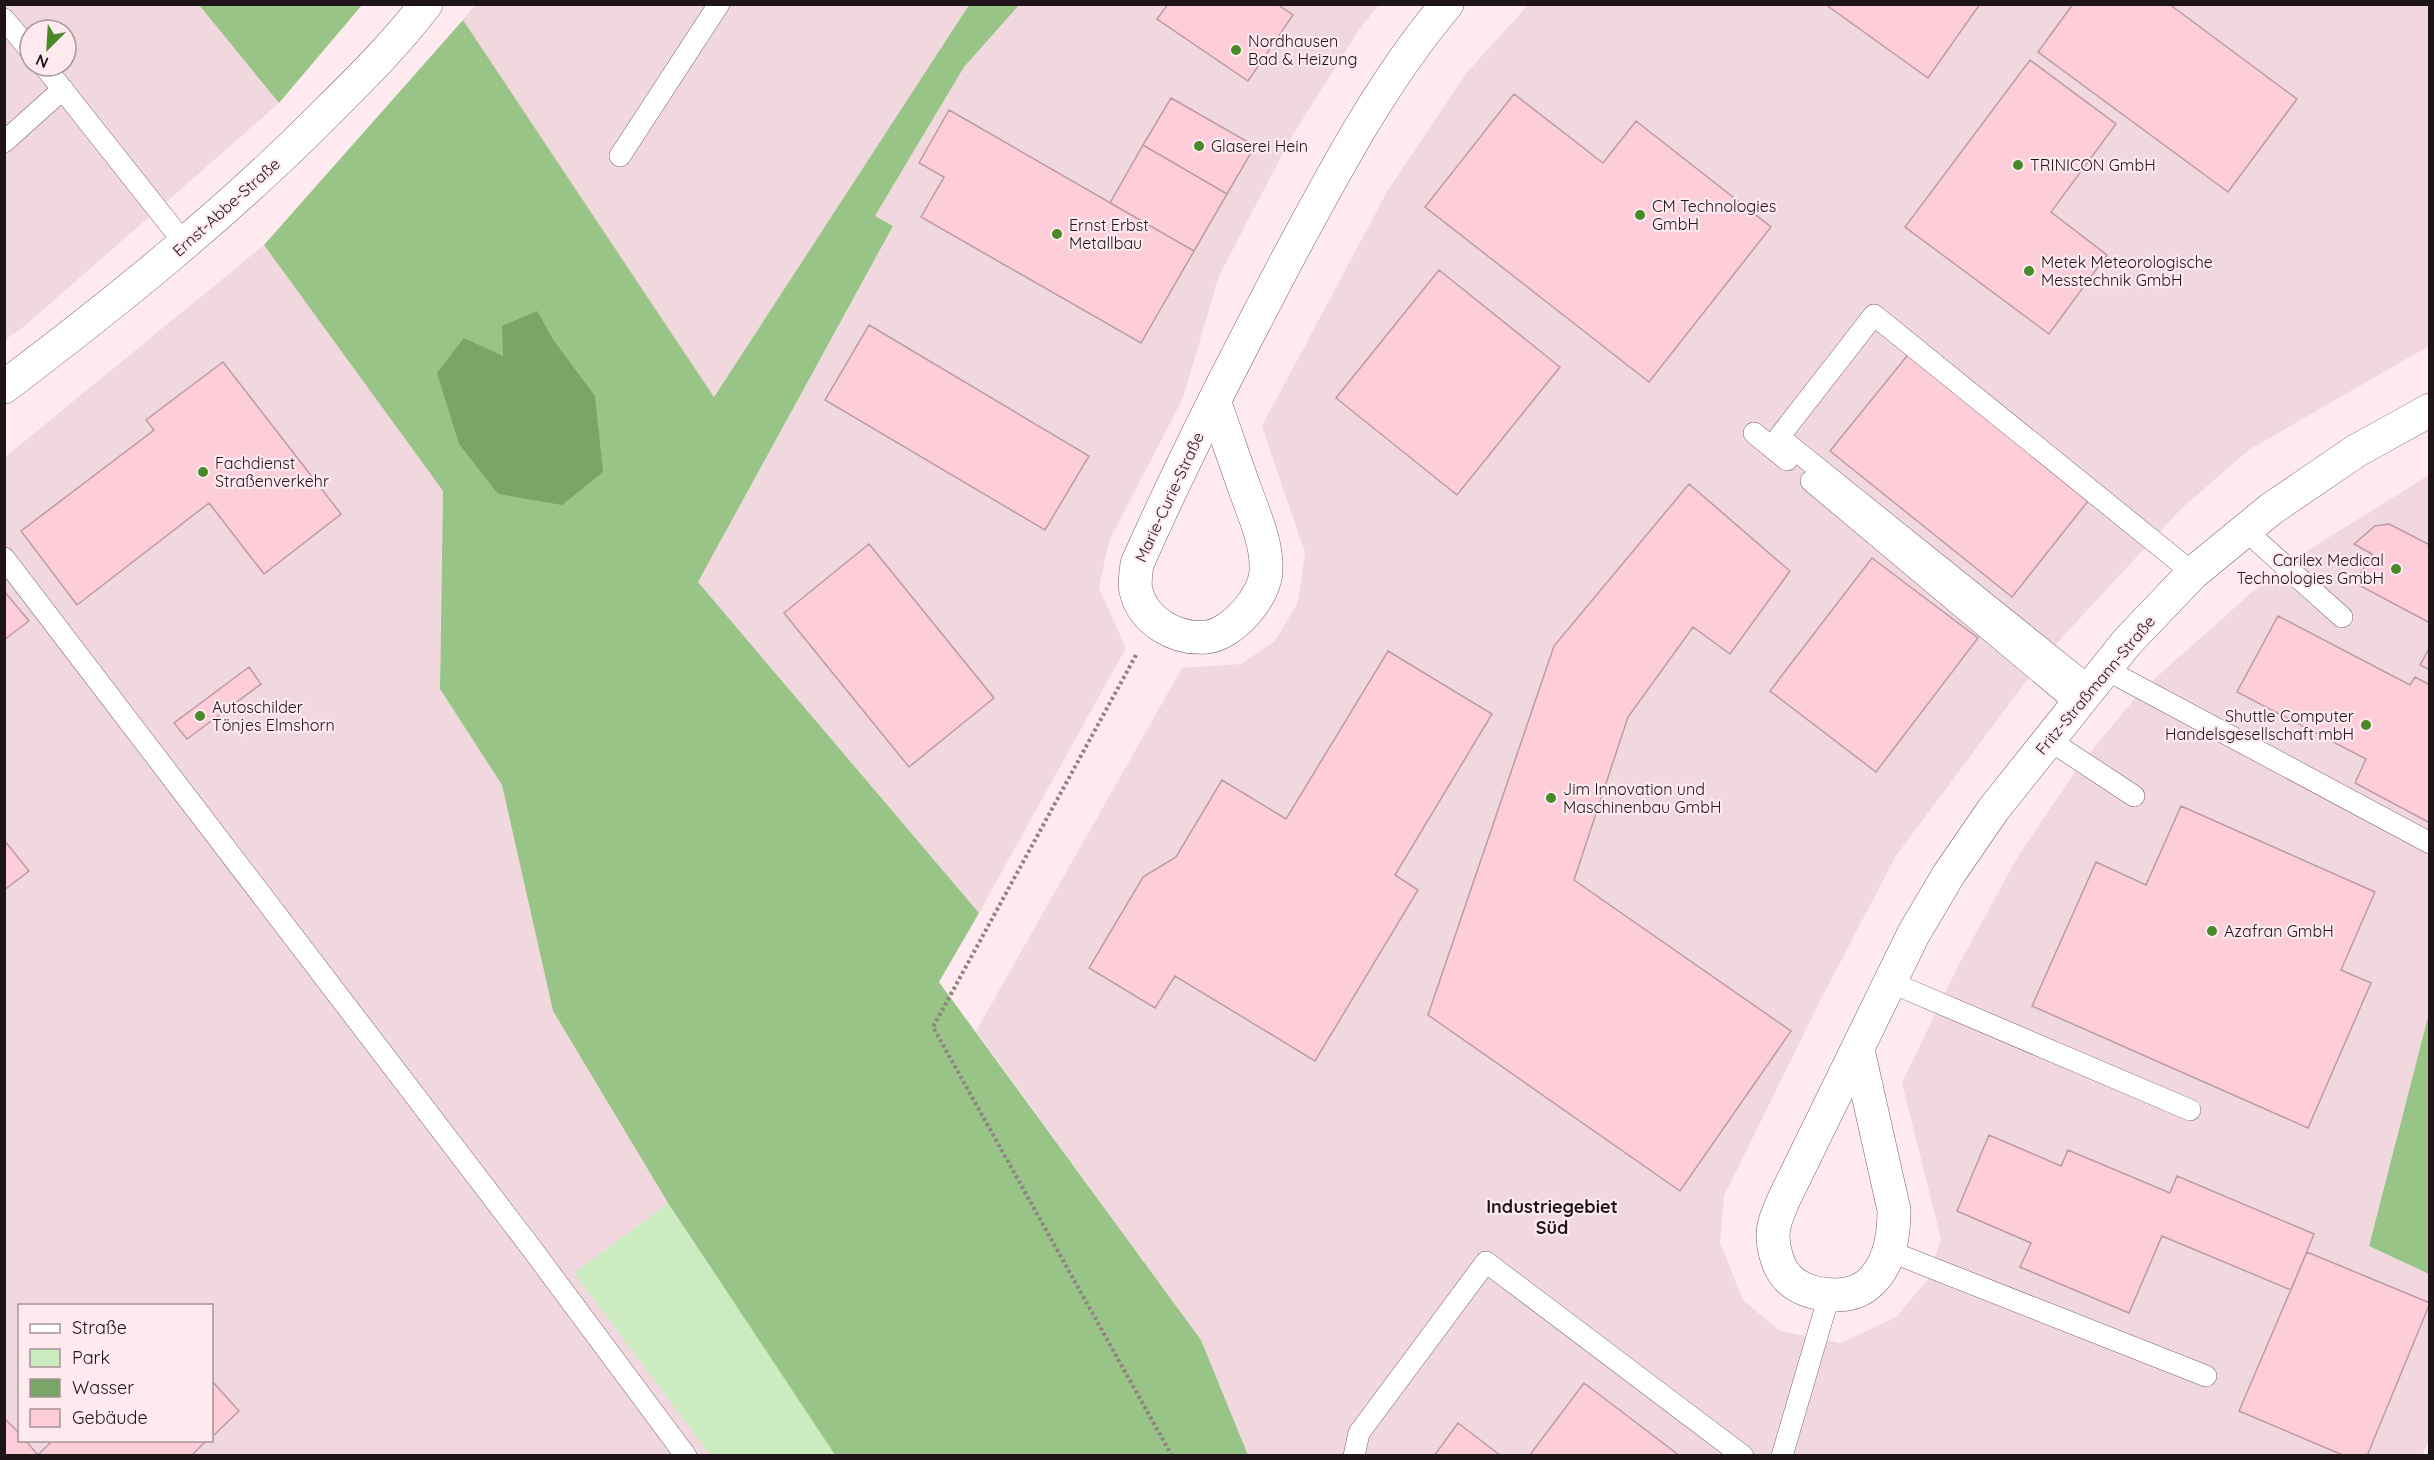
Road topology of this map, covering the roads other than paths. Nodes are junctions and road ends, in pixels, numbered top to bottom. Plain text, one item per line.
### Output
1 (426, 4) edge
2 (719, 4) edge
3 (1447, 4) edge
4 (4, 19) edge
5 (18, 36) edge
6 (54, 78) edge
7 (63, 89) junction
8 (4, 142) edge
9 (620, 156) dead end
10 (185, 244) junction
11 (4, 387) edge
12 (1214, 401) junction
13 (2430, 410) edge
14 (1754, 433) dead end
15 (2245, 530) junction
16 (4, 558) edge
17 (2193, 573) junction
18 (2342, 617) dead end
19 (2091, 686) junction
20 (2049, 740) junction
21 (2134, 796) dead end
22 (2430, 843) edge
23 (1890, 982) junction
24 (1858, 1050) junction
25 (2190, 1110) dead end
26 (1889, 1251) junction
27 (1829, 1296) junction
28 (2206, 1376) dead end
29 (686, 1455) edge
30 (1354, 1455) edge
31 (1743, 1455) edge
32 (1782, 1455) edge

1 - 10 street, Ernst-Abbe-Straße
2 - 9 lane
3 - 12 street, Marie-Curie-Straße
4 - 5 lane
6 - 7 lane
7 - 8 lane
7 - 10 lane
10 - 11 street, Ernst-Abbe-Straße
12 - 12 street, Marie-Curie-Straße
13 - 15 street, Fritz-Straßmann-Straße
14 - 19 lane
15 - 17 street, Fritz-Straßmann-Straße
15 - 18 lane
16 - 29 lane
17 - 19 street, Fritz-Straßmann-Straße
17 - 19 lane
19 - 20 street, Fritz-Straßmann-Straße
19 - 22 lane
20 - 21 lane
20 - 23 street, Fritz-Straßmann-Straße
23 - 24 street, Fritz-Straßmann-Straße
23 - 25 lane
24 - 26 street, Fritz-Straßmann-Straße
24 - 27 street, Fritz-Straßmann-Straße
26 - 27 street, Fritz-Straßmann-Straße
26 - 28 lane
27 - 32 lane
30 - 31 lane

